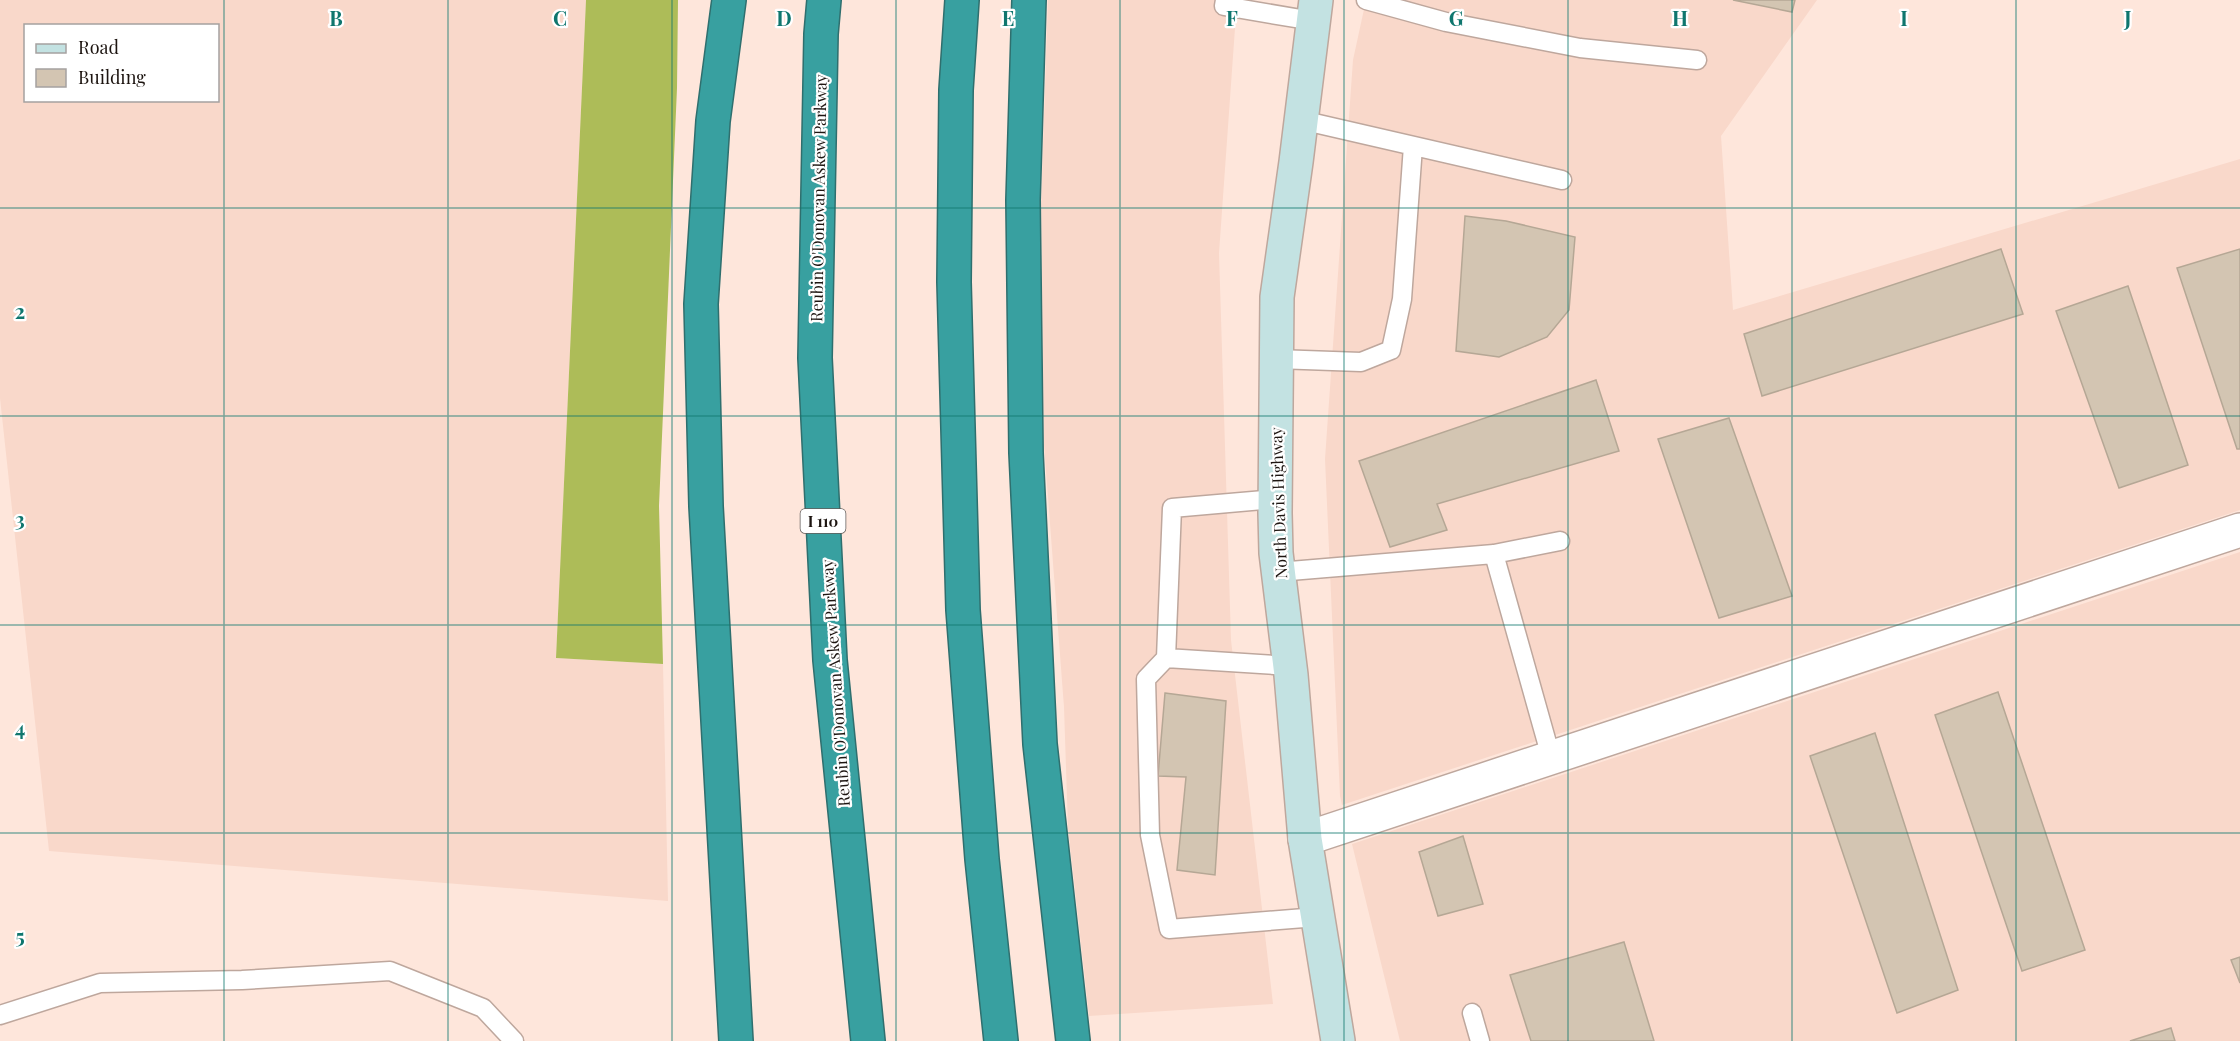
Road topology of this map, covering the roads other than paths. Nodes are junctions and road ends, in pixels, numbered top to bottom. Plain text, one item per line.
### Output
1 (729, 0) edge
2 (824, 0) edge
3 (962, 0) edge
4 (1029, 0) edge
5 (1225, 0) edge
6 (1366, 0) edge
7 (1426, 8) edge
8 (1315, 10) edge
9 (1697, 60) dead end
10 (1301, 120) junction
11 (1413, 146) junction
12 (1562, 180) dead end
13 (1276, 359) junction
14 (1275, 499) junction
15 (2240, 530) edge
16 (1560, 541) dead end
17 (1494, 554) junction
18 (1278, 572) junction
19 (1166, 657) junction
20 (1290, 666) junction
21 (1551, 757) junction
22 (1305, 839) junction
23 (1317, 917) junction
24 (1472, 1013) dead end
25 (0, 1016) edge
26 (514, 1041) edge
27 (736, 1041) edge
28 (868, 1041) edge
29 (1001, 1041) edge
30 (1072, 1041) edge
31 (1338, 1041) edge
32 (1480, 1041) edge

1 - 27 highway
2 - 28 highway, Reubin O'Donovan Askew Parkway / I 110
3 - 29 highway
4 - 30 highway
5 - 8 lane
6 - 7 lane
7 - 9 lane
8 - 10 main road, North Davis Highway
10 - 11 lane
10 - 13 main road, North Davis Highway
11 - 12 lane
11 - 13 lane
13 - 14 main road, North Davis Highway
14 - 18 main road, North Davis Highway
14 - 19 lane
15 - 21 street
16 - 17 lane
17 - 18 lane
17 - 21 lane
18 - 20 main road, North Davis Highway
19 - 20 lane
19 - 23 lane
20 - 22 main road, North Davis Highway
21 - 22 street
22 - 23 main road, North Davis Highway
23 - 31 main road, North Davis Highway
24 - 32 lane
25 - 26 lane

